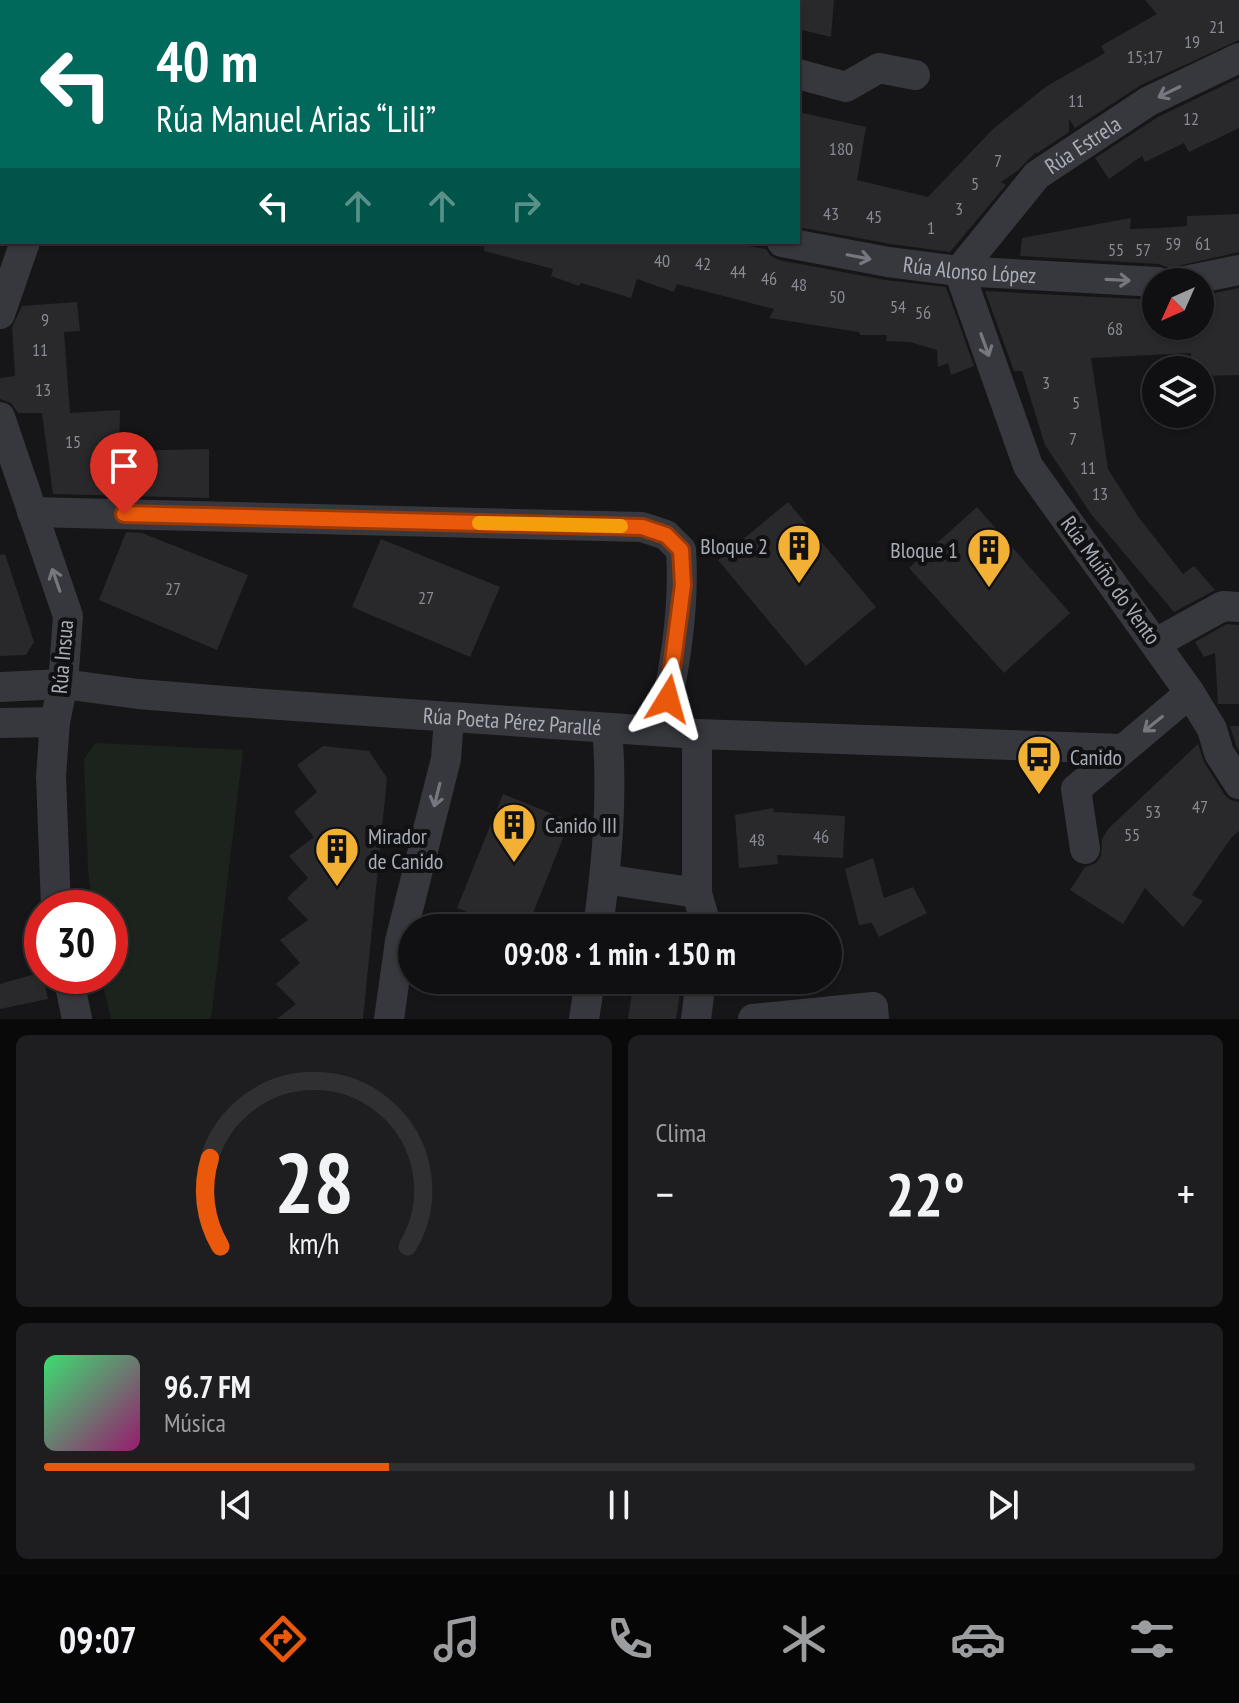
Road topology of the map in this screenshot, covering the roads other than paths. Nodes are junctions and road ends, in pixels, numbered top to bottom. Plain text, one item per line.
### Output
1 (1239, 58) edge
2 (800, 75) edge
3 (915, 75) dead end
4 (24, 244) edge
5 (793, 244) edge
6 (1239, 270) edge
7 (959, 271) junction
8 (1214, 275) edge
9 (1142, 281) edge
10 (0, 314) edge
11 (0, 417) edge
12 (32, 512) junction
13 (1239, 607) edge
14 (1156, 643) junction
15 (63, 684) junction
16 (0, 687) edge
17 (1190, 693) junction
18 (449, 718) junction
19 (55, 722) junction
20 (0, 723) edge
21 (607, 728) junction
22 (661, 731) junction
23 (697, 734) junction
24 (1122, 749) junction
25 (1239, 784) edge
26 (1085, 849) dead end
27 (604, 879) junction
28 (55, 890) edge
29 (697, 893) junction
30 (412, 914) edge
31 (600, 914) edge
32 (703, 914) edge
33 (398, 978) edge
34 (72, 994) edge
35 (588, 994) edge
36 (699, 994) edge
37 (77, 1019) edge
38 (389, 1019) edge
39 (584, 1019) edge
40 (696, 1019) edge
41 (753, 1019) edge
42 (874, 1019) edge

1 -> 7 street, Rúa Estrela
2 - 3 street
4 - 10 street
5 -> 7 street, Rúa Alonso López
6 - 8 street
7 -> 9 street, Rúa Alonso López
7 -> 14 street, Rúa Muíño do Vento
11 - 12 street, Rúa Insua
15 -> 12 street, Rúa Insua
12 - 22 street
13 - 14 street
14 - 17 street, Rúa Muíño do Vento
15 - 16 street, Rúa Poeta Pérez Parallé
15 - 18 street, Rúa Poeta Pérez Parallé
15 - 19 street, Rúa Insua
17 -> 24 street
17 - 25 street, Rúa Muíño do Vento
18 - 21 street, Rúa Poeta Pérez Parallé
18 -> 30 street
19 - 20 street
19 - 28 street, Rúa Insua
21 - 22 street, Rúa Poeta Pérez Parallé
21 - 27 street
22 - 23 street, Rúa Poeta Pérez Parallé
23 - 24 street, Rúa Poeta Pérez Parallé
23 - 29 street
24 - 26 street
27 - 29 street
27 - 31 street
29 - 32 street
33 - 38 street
34 - 37 street
35 - 39 street
36 - 40 street
41 - 42 street

